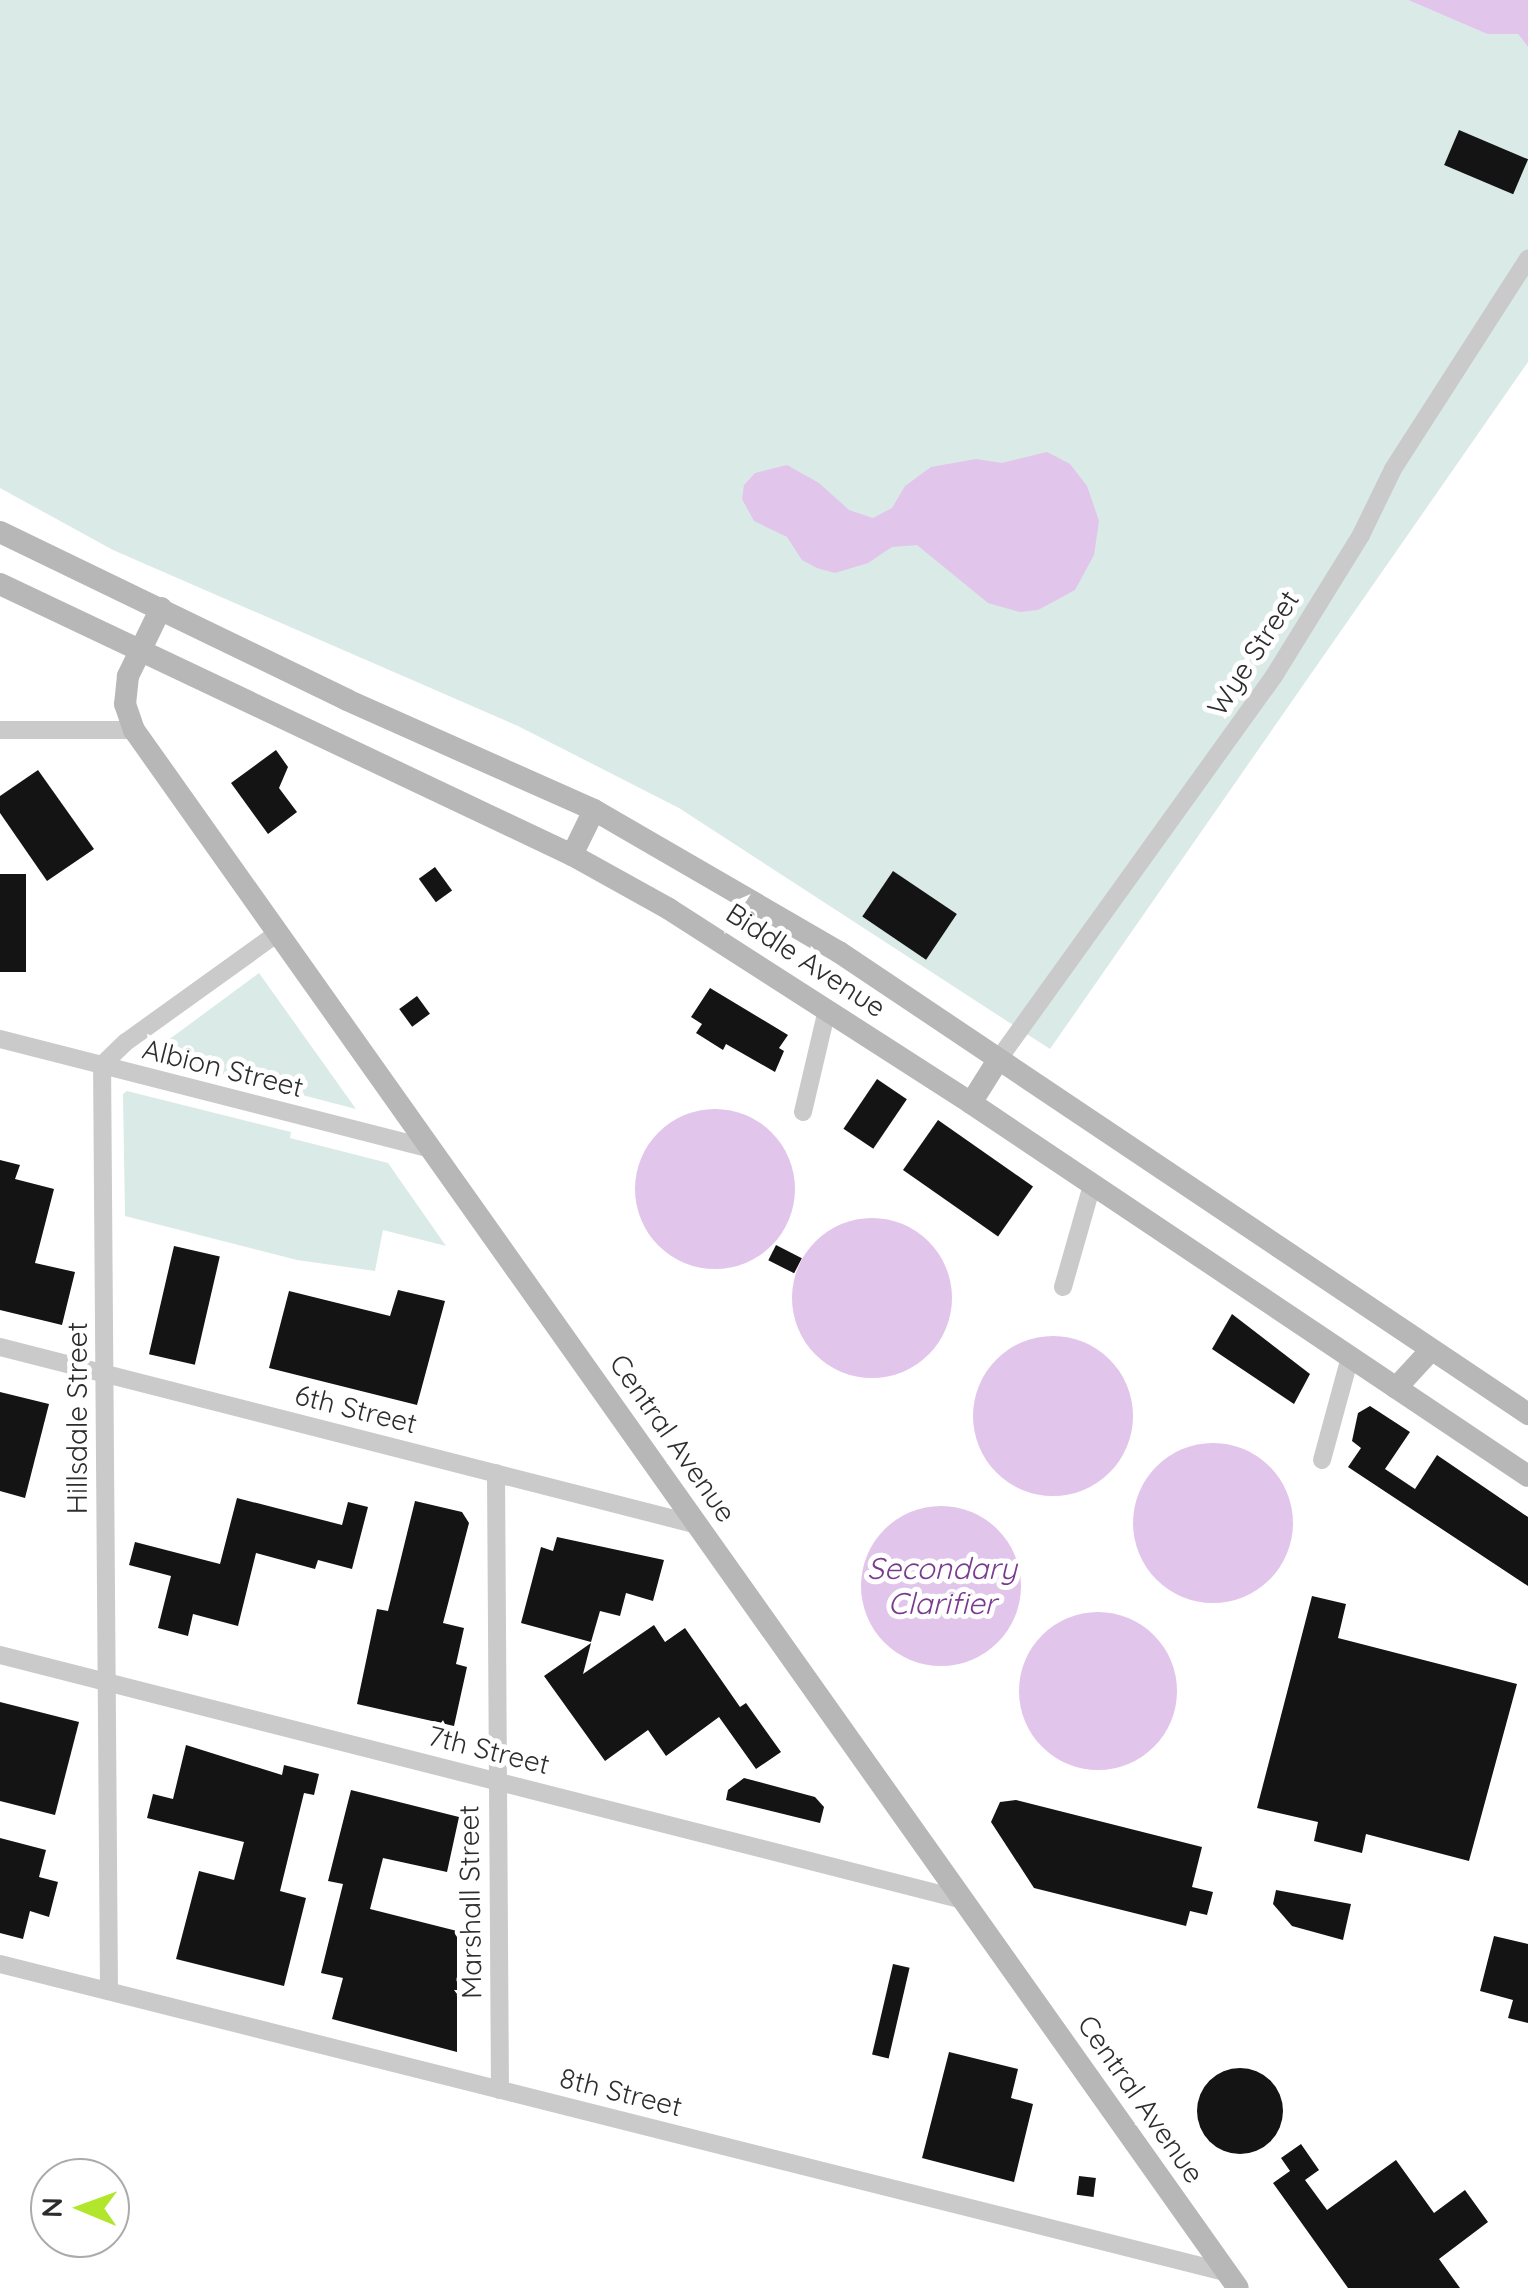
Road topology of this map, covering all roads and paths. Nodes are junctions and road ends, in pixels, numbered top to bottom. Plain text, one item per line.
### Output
1 (1528, 260) edge
2 (0, 532) edge
3 (0, 584) edge
4 (161, 608) junction
5 (138, 649) junction
6 (0, 730) edge
7 (134, 730) junction
8 (594, 810) junction
9 (572, 855) junction
10 (278, 932) junction
11 (827, 1010) junction
12 (0, 1039) edge
13 (998, 1060) junction
14 (102, 1065) junction
15 (970, 1103) junction
16 (803, 1112) dead end
17 (432, 1150) junction
18 (1092, 1185) junction
19 (1063, 1288) dead end
20 (0, 1348) edge
21 (1431, 1350) junction
22 (1350, 1357) junction
23 (104, 1374) junction
24 (1396, 1388) junction
25 (1528, 1414) edge
26 (1322, 1460) dead end
27 (496, 1473) junction
28 (1528, 1476) edge
29 (698, 1524) junction
30 (0, 1655) edge
31 (106, 1682) junction
32 (496, 1780) junction
33 (963, 1900) junction
34 (0, 1964) edge
35 (109, 1991) junction
36 (500, 2090) junction
37 (1233, 2280) edge

1 - 13 street, Wye Street
2 - 4 main road, Biddle Avenue
3 - 5 main road, Biddle Avenue
4 - 5 main road, Central Avenue
4 - 8 main road, Biddle Avenue
5 - 7 main road, Central Avenue
5 - 9 main road, Biddle Avenue
6 - 7 street
7 - 10 main road, Central Avenue
8 - 9 main road
8 - 13 main road, Biddle Avenue
9 - 11 main road, Biddle Avenue
10 - 14 street
10 - 17 main road, Central Avenue
11 - 15 main road, Biddle Avenue
11 - 16 street
12 - 14 street, Albion Street
13 - 15 main road
13 - 21 main road, Biddle Avenue
14 - 17 street, Albion Street
14 - 23 street, Hillsdale Street
15 - 18 main road, Biddle Avenue
17 - 29 main road, Central Avenue
18 - 19 street
18 - 22 main road, Biddle Avenue
20 - 23 street, 6th Street
21 - 24 main road
21 - 25 main road, Biddle Avenue
22 - 24 main road, Biddle Avenue
22 - 26 street
23 - 27 street, 6th Street
23 - 31 street, Hillsdale Street
24 - 28 main road, Biddle Avenue
27 - 29 street, 6th Street
27 - 32 street, Marshall Street
29 - 33 main road, Central Avenue
30 - 31 street, 7th Street
31 - 32 street, 7th Street
31 - 35 street, Hillsdale Street
32 - 33 street, 7th Street
32 - 36 street, Marshall Street
33 - 37 main road, Central Avenue
34 - 35 street, 8th Street
35 - 36 street, 8th Street
36 - 37 street, 8th Street

